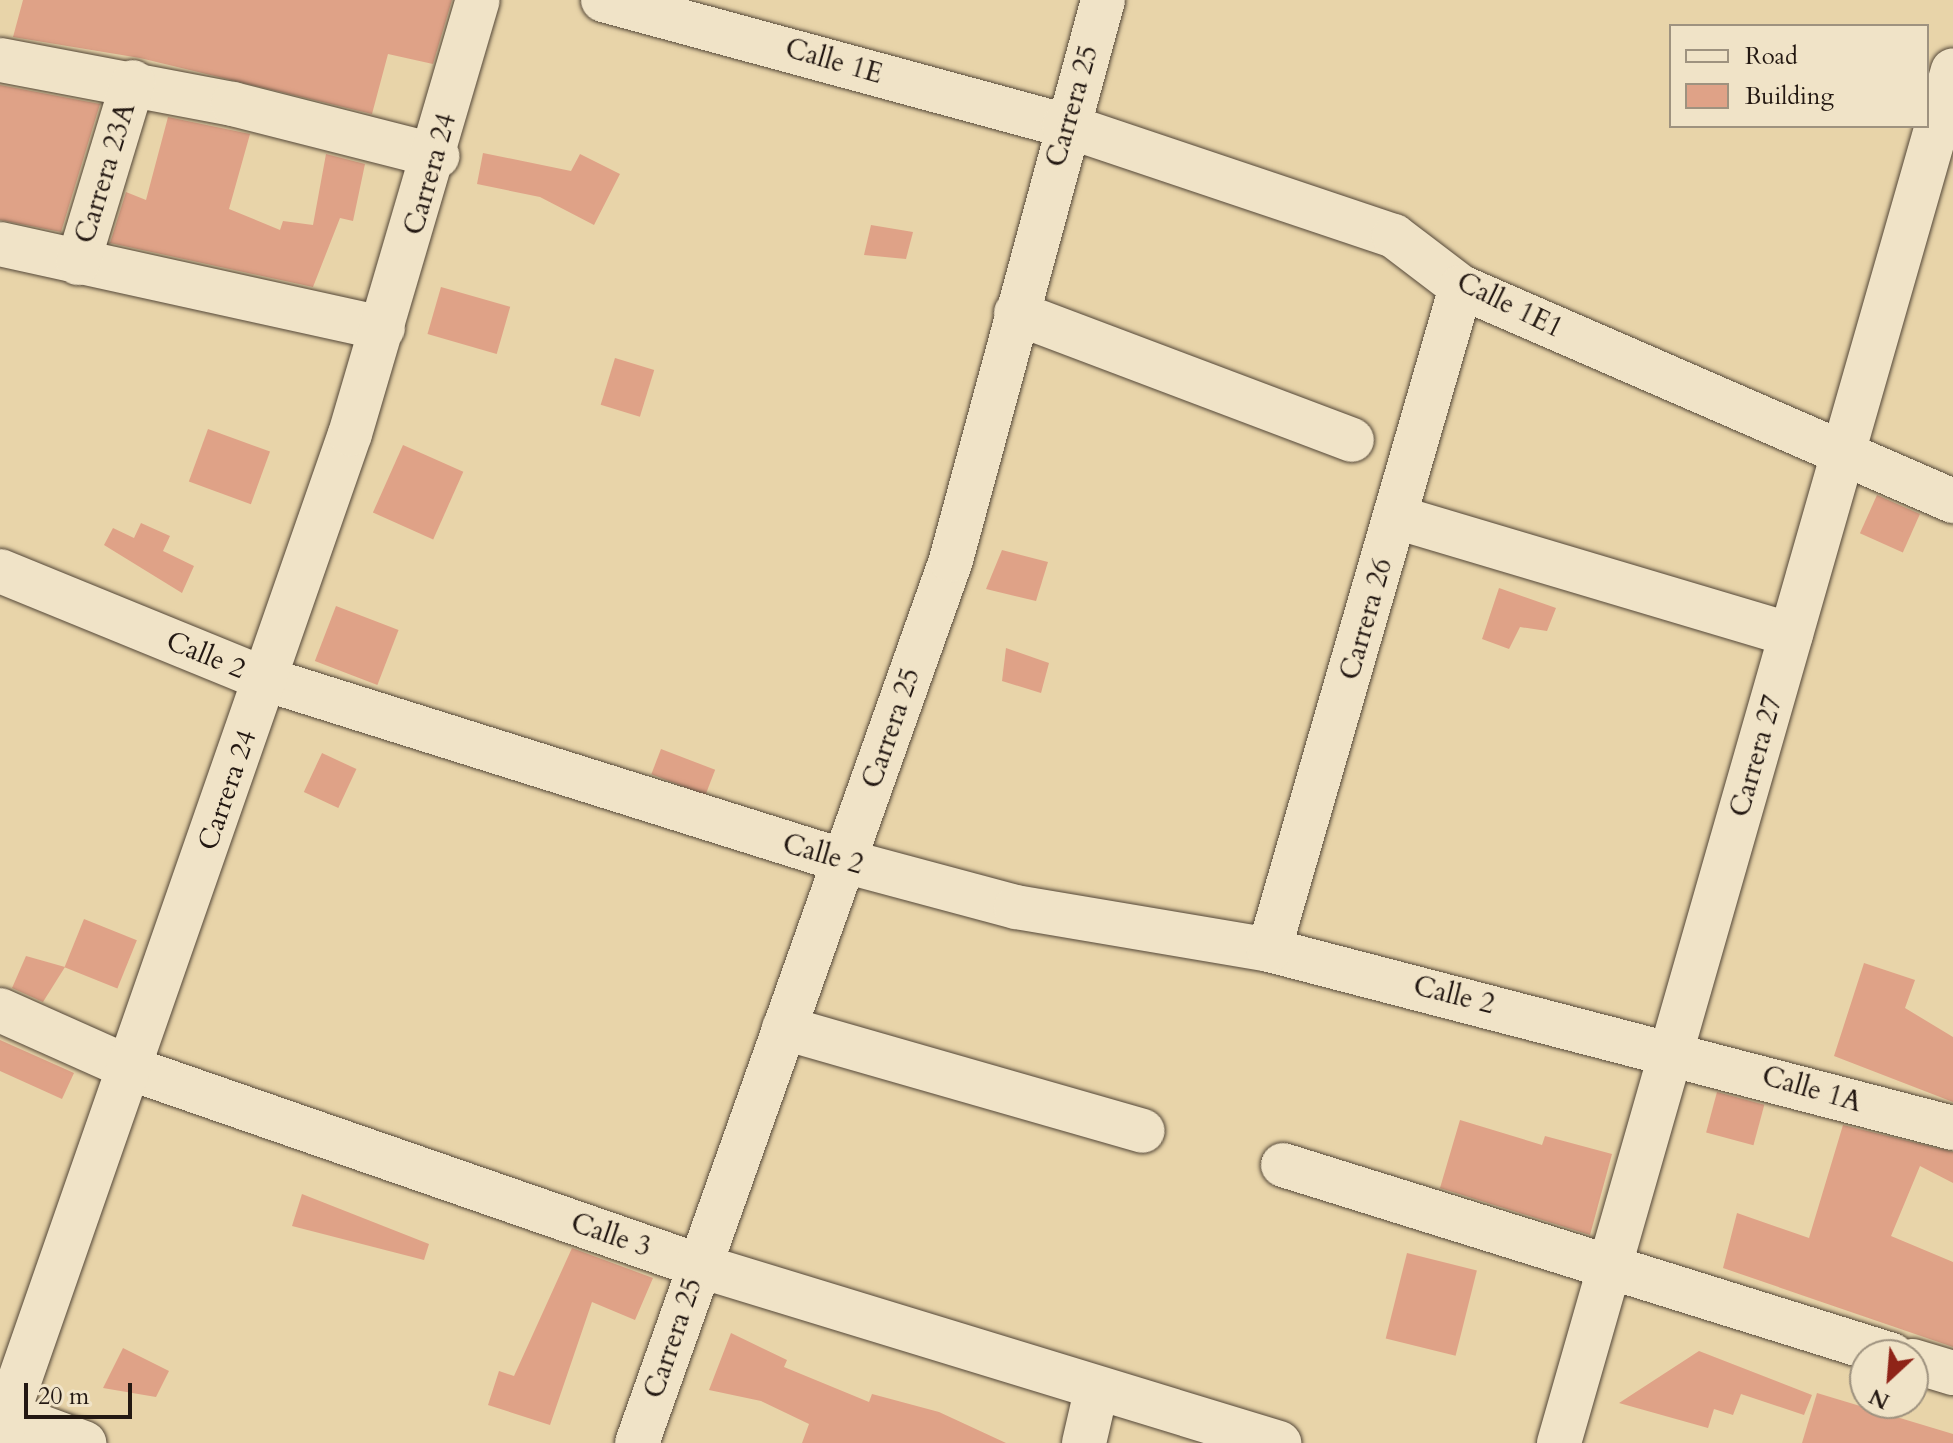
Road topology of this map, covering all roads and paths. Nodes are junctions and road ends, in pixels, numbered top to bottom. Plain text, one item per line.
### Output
1 (478, 0) edge
2 (603, 0) edge
3 (1103, 0) edge
4 (0, 60) edge
5 (1953, 70) edge
6 (133, 82) junction
7 (1064, 125) junction
8 (437, 156) junction
9 (0, 244) edge
10 (78, 263) junction
11 (1461, 287) junction
12 (1016, 313) junction
13 (383, 328) junction
14 (1352, 440) dead end
15 (1841, 455) junction
16 (1953, 501) edge
17 (1396, 517) junction
18 (0, 571) edge
19 (1791, 635) junction
20 (265, 679) junction
21 (844, 861) junction
22 (1269, 950) junction
23 (0, 1010) edge
24 (784, 1028) junction
25 (1670, 1049) junction
26 (132, 1069) junction
27 (1953, 1128) edge
28 (1143, 1131) dead end
29 (1283, 1165) dead end
30 (697, 1265) junction
31 (1609, 1272) junction
32 (1849, 1342) edge
33 (1929, 1366) edge
34 (1953, 1373) edge
35 (1096, 1391) junction
36 (2, 1421) edge
37 (84, 1443) edge
38 (637, 1443) edge
39 (1084, 1443) edge
40 (1279, 1443) edge
41 (1559, 1443) edge

1 - 8 street, Carrera 24
2 - 7 street, Calle 1E
3 - 7 street, Carrera 25
4 - 6 street
5 - 15 street, Carrera 27
6 - 8 street
6 - 10 street, Carrera 23A
7 - 11 street, Calle 1E1
7 - 12 street, Carrera 25
8 - 13 street, Carrera 24
9 - 10 street
10 - 13 street
11 - 15 street, Calle 1E1
11 - 17 street, Carrera 26
12 - 14 street
12 - 21 street, Carrera 25
13 - 20 street, Carrera 24
15 - 16 street, Calle 1E1
15 - 19 street, Carrera 27
17 - 19 street
17 - 22 street, Carrera 26
18 - 20 street, Calle 2
19 - 25 street, Carrera 27
20 - 21 street, Calle 2
20 - 26 street, Carrera 24
21 - 22 street, Calle 2
21 - 24 street, Carrera 25
22 - 25 street, Calle 2
23 - 26 street, Calle 3
24 - 28 street
24 - 30 street, Carrera 25
25 - 27 street, Calle 1A
25 - 31 street, Carrera 27
26 - 30 street, Calle 3
26 - 36 street, Carrera 24
29 - 31 street
30 - 35 street, Calle 3
30 - 38 street, Carrera 25
31 - 32 street
31 - 41 street, Carrera 27
33 - 34 street
35 - 39 street
35 - 40 street, Calle 3
36 - 37 street

